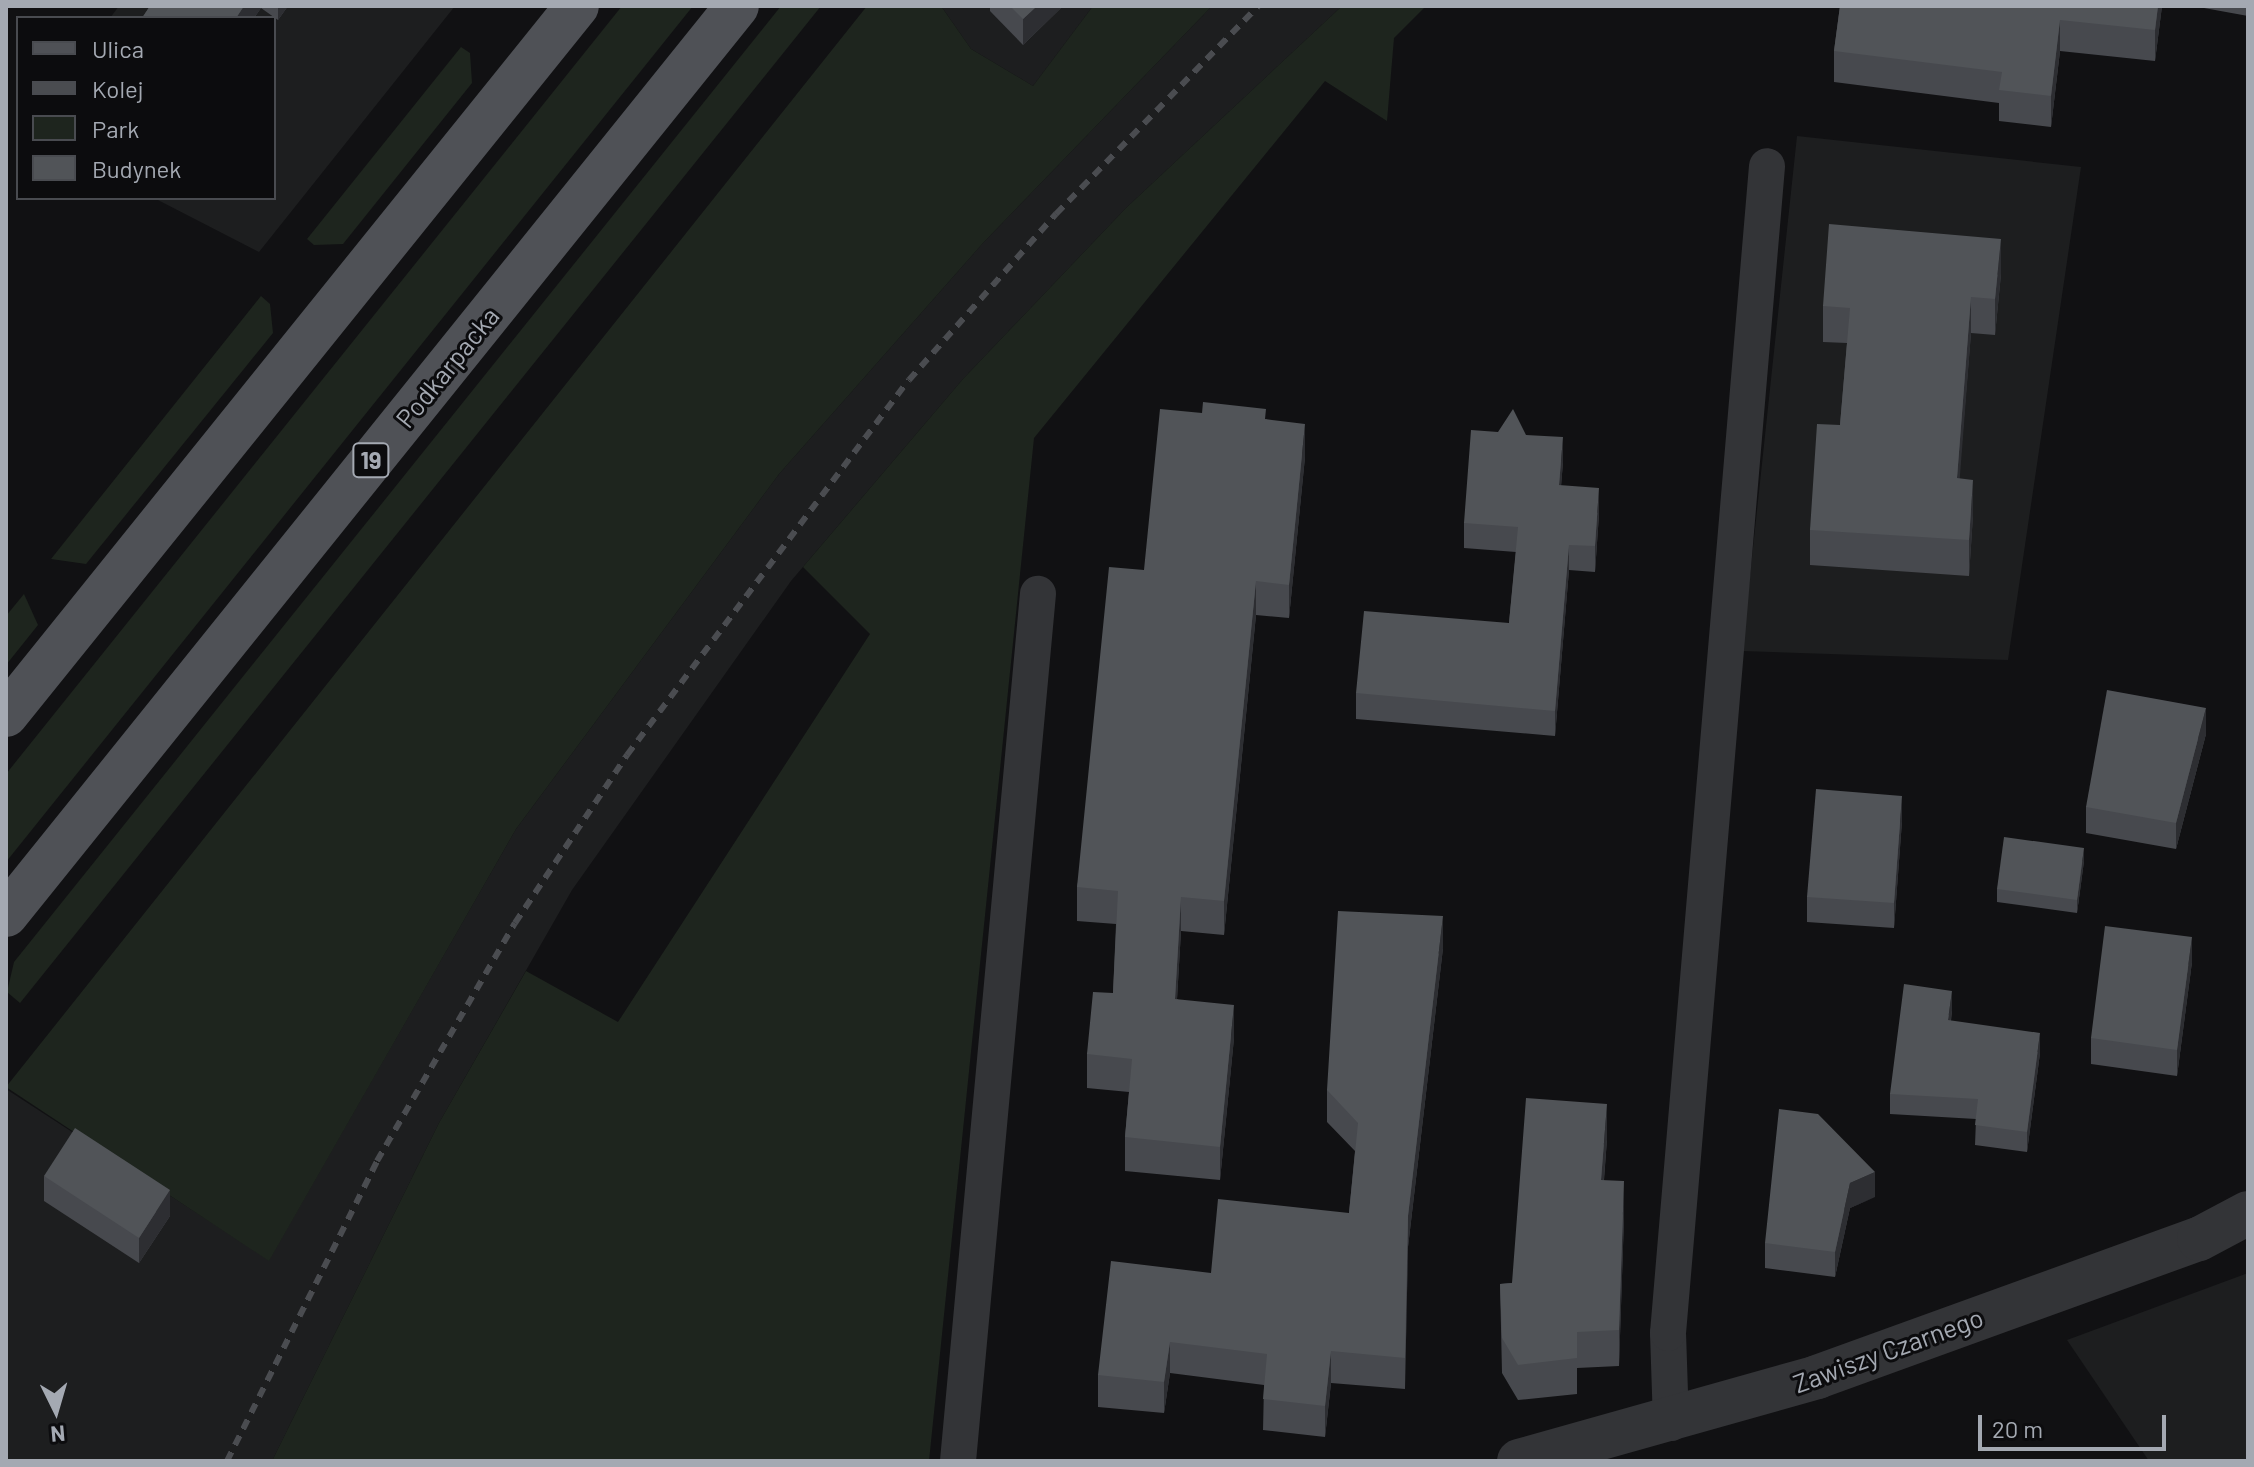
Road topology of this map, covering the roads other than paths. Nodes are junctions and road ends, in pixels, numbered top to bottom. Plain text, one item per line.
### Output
1 (577, 6) edge
2 (737, 6) edge
3 (1767, 166) dead end
4 (1038, 594) dead end
5 (6, 715) edge
6 (6, 915) edge
7 (2248, 1213) edge
8 (1671, 1423) junction
9 (958, 1461) edge
10 (1519, 1461) edge

1 - 5 main road
2 - 6 main road, Podkarpacka / 19
3 - 8 lane
4 - 9 lane
7 - 8 street, Zawiszy Czarnego
8 - 10 street, Zawiszy Czarnego

